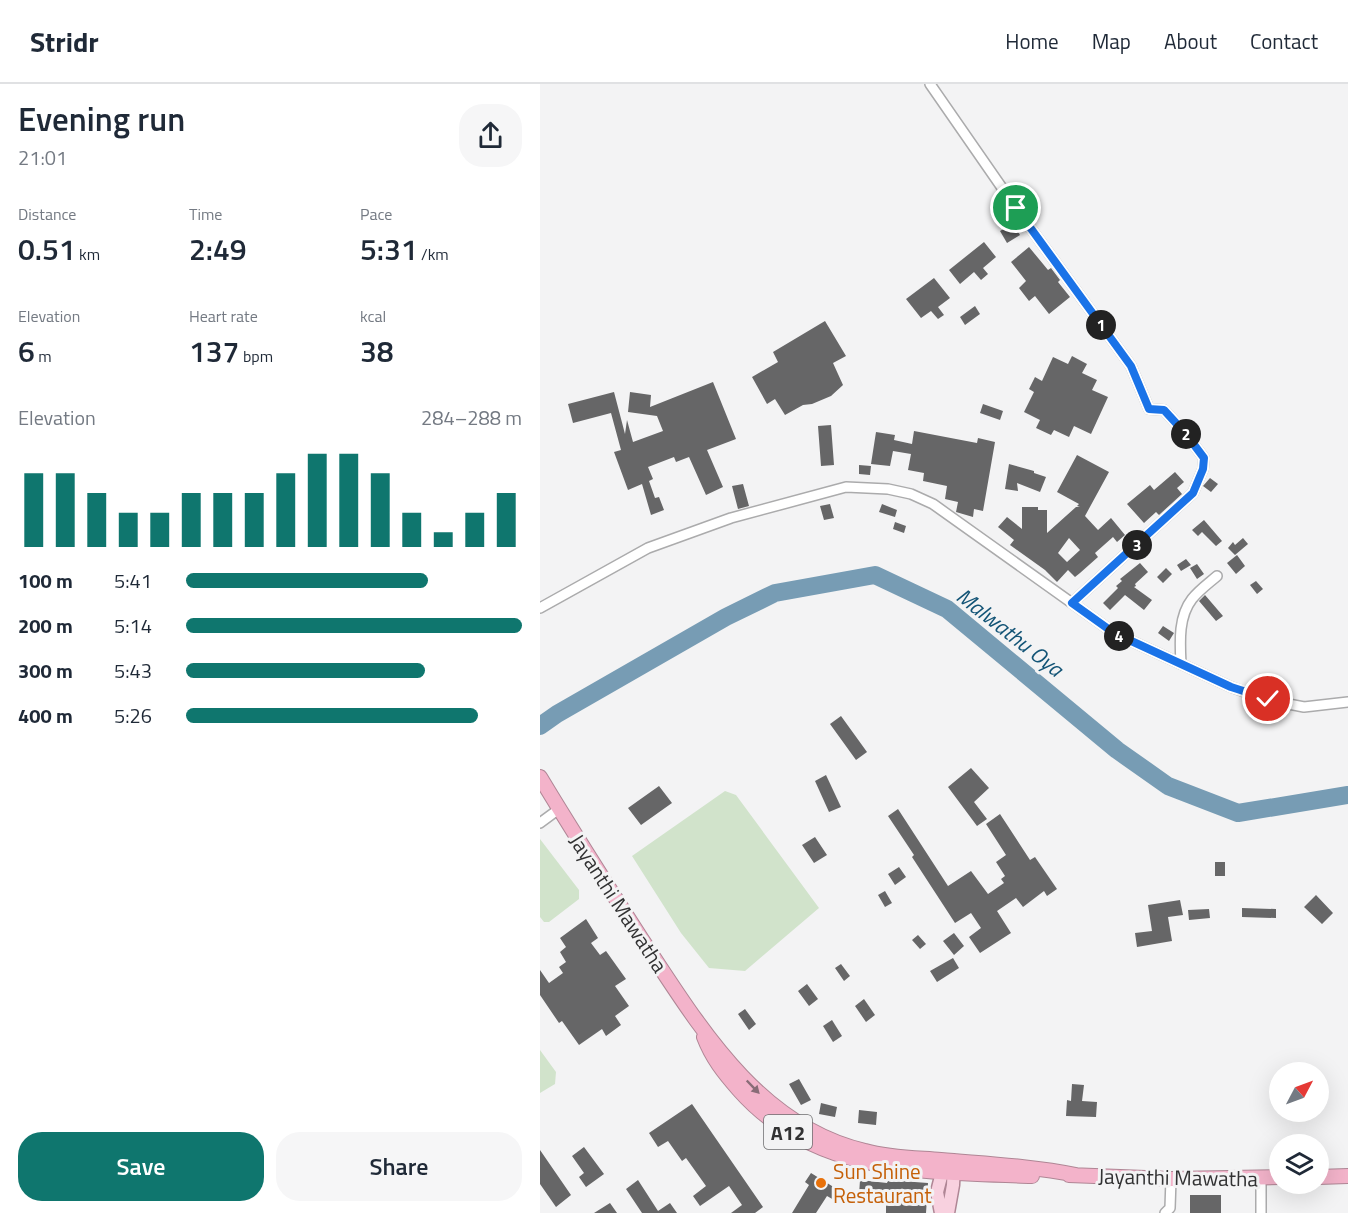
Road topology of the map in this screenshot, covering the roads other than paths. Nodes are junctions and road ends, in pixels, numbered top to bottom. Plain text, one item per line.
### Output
1 (930, 84) edge
2 (1217, 576) dead end
3 (1072, 603) junction
4 (540, 608) edge
5 (1181, 664) junction
6 (1348, 702) edge
7 (540, 777) edge
8 (556, 804) junction
9 (540, 823) edge
10 (700, 1028) junction
11 (949, 1166) junction
12 (920, 1170) junction
13 (979, 1174) junction
14 (1076, 1175) junction
15 (1348, 1176) edge
16 (1329, 1177) edge
17 (1261, 1178) junction
18 (1269, 1178) edge
19 (1172, 1179) junction
20 (937, 1192) junction
21 (952, 1194) junction
22 (940, 1213) edge
23 (948, 1213) edge
24 (1165, 1213) edge
25 (1261, 1213) edge

1 - 3 street
2 - 5 street
3 - 4 street
3 - 5 street
5 - 6 street
7 - 8 highway, Jayanthi Mawatha / A12
8 - 9 street
8 - 10 highway, Jayanthi Mawatha / A12
10 -> 11 highway, Jayanthi Mawatha / A12
10 - 12 highway, Jayanthi Mawatha / A12
11 - 12 highway, Jayanthi Mawatha / A12
11 - 13 highway, Jayanthi Mawatha / A12
11 - 14 highway, Jayanthi Mawatha / A12
11 - 20 main road
11 - 21 main road
12 - 20 main road
13 - 14 highway, Jayanthi Mawatha / A12
13 - 21 main road
14 - 19 highway, Jayanthi Mawatha / A12
15 - 16 highway
17 - 18 highway, Jayanthi Mawatha / A12
17 - 19 highway, Jayanthi Mawatha / A12
17 - 25 street
19 - 24 street
20 - 22 main road
21 - 23 main road

